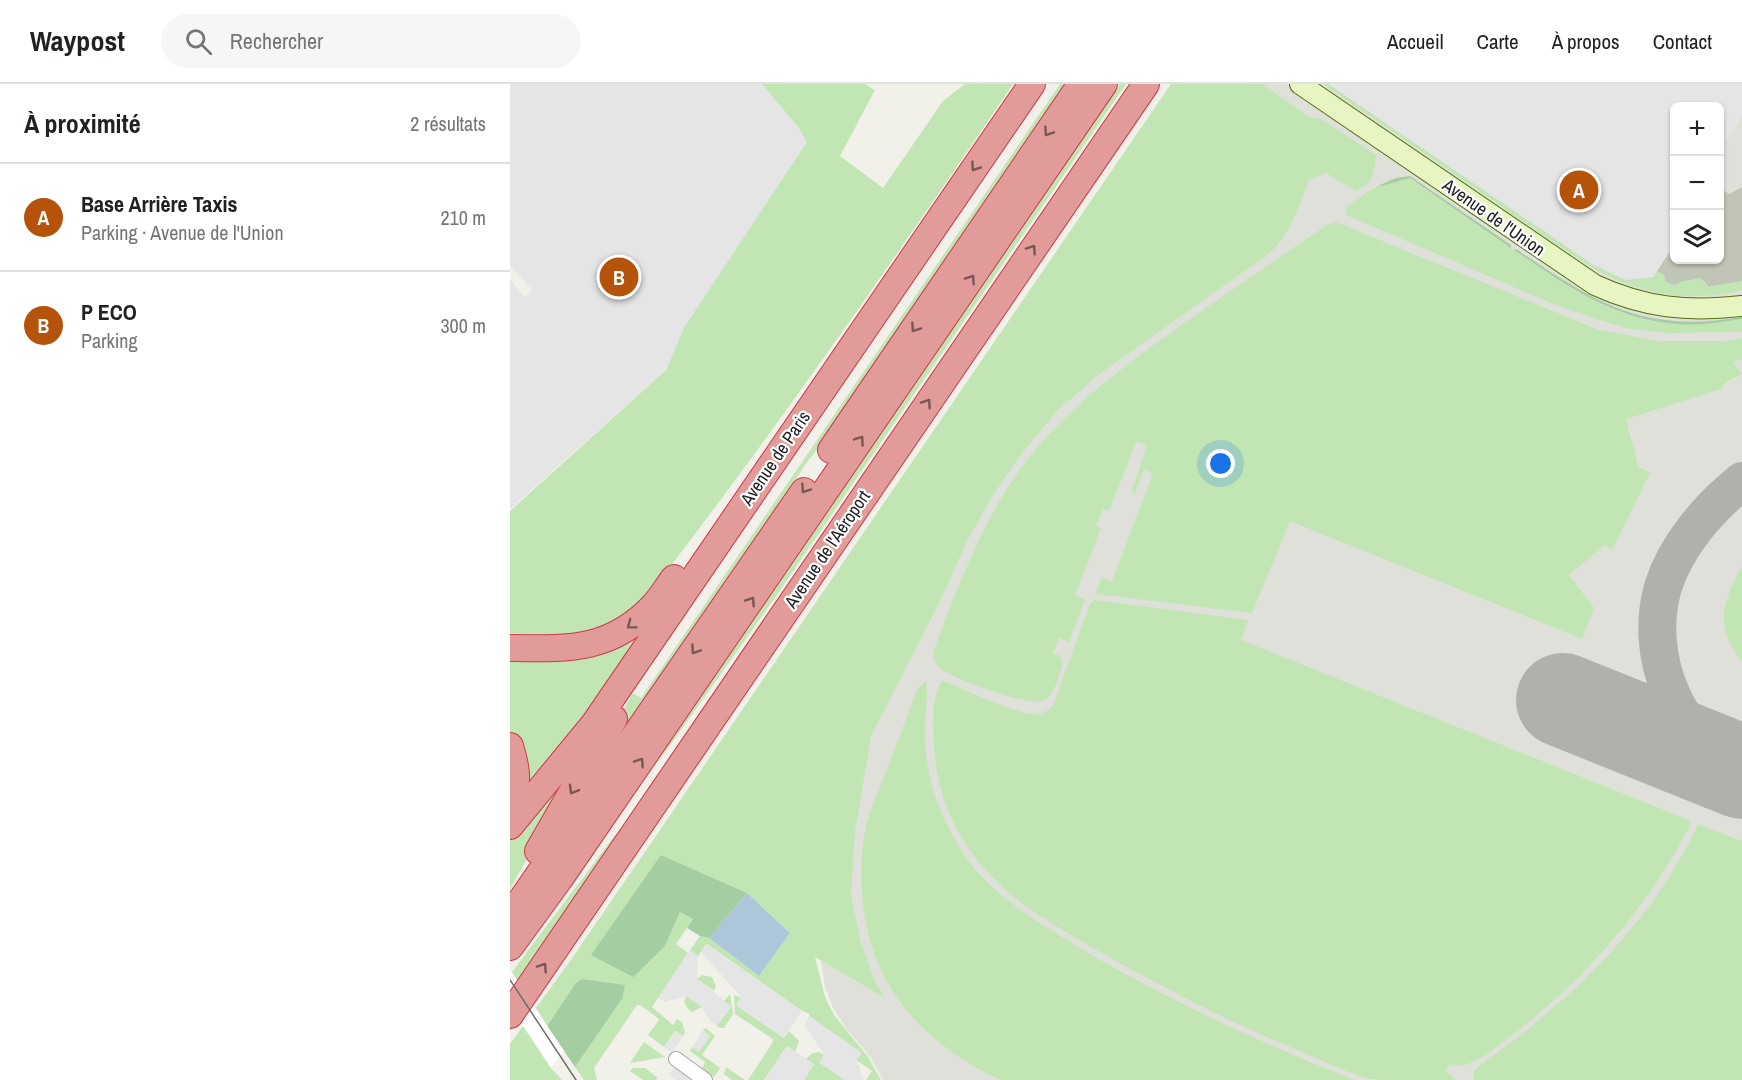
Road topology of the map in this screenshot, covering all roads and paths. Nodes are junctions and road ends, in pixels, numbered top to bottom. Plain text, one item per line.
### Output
1 (1032, 84) edge
2 (1081, 84) edge
3 (1104, 84) edge
4 (1132, 84) edge
5 (1146, 84) edge
6 (1300, 84) edge
7 (1126, 112) junction
8 (1742, 300) edge
9 (1742, 306) edge
10 (1705, 309) junction
11 (742, 508) junction
12 (822, 556) junction
13 (517, 646) edge
14 (510, 746) edge
15 (510, 802) edge
16 (510, 826) edge
17 (510, 898) edge
18 (510, 916) edge
19 (510, 947) edge
20 (510, 1015) edge
21 (676, 1059) dead end
22 (705, 1080) edge

1 -> 11 highway, Avenue de Paris
2 -> 18 highway
19 -> 3 highway
4 - 7 highway
5 - 7 highway, Avenue de l'Aéroport
6 - 10 street, Avenue de l'Union
12 -> 7 highway, Avenue de l'Aéroport
8 - 10 street, Avenue de l'Union
9 - 10 street, Avenue de l'Union
11 -> 13 highway
11 - 16 highway, Avenue de Paris
11 -> 17 highway
12 - 19 highway
20 -> 12 highway, Avenue de l'Aéroport
14 - 15 highway
21 - 22 street

